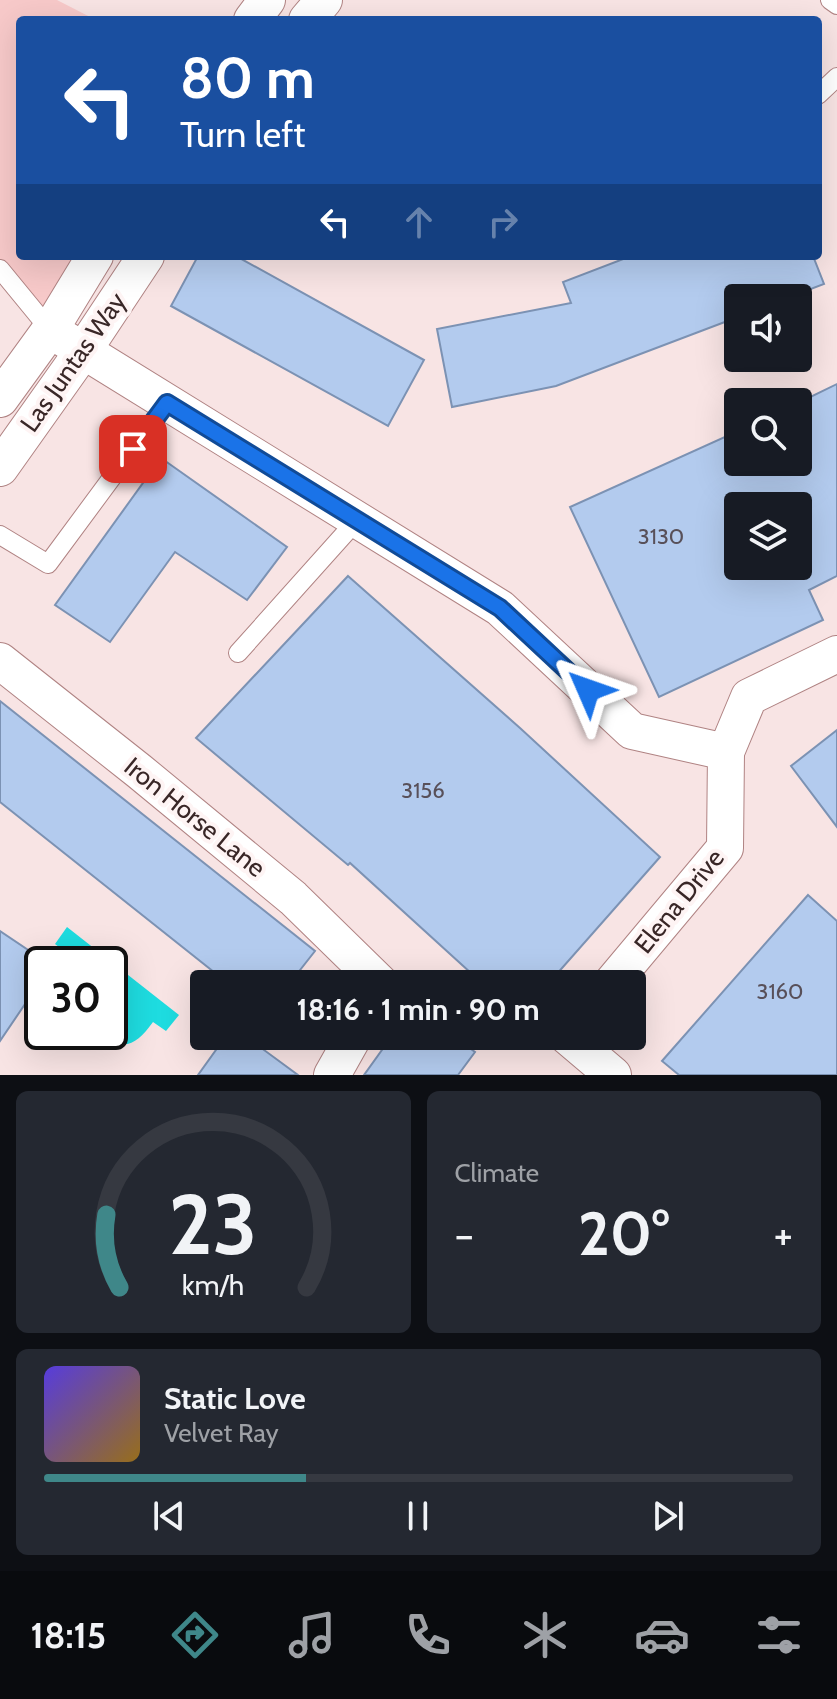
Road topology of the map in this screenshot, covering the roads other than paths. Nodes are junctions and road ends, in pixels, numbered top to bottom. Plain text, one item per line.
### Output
1 (324, 0) edge
2 (830, 0) edge
3 (837, 5) edge
4 (310, 16) edge
5 (837, 77) edge
6 (822, 91) edge
7 (93, 260) edge
8 (143, 260) edge
9 (0, 269) edge
10 (50, 330) junction
11 (83, 351) junction
12 (0, 399) edge
13 (167, 403) junction
14 (0, 468) edge
15 (357, 520) junction
16 (0, 535) edge
17 (238, 653) dead end
18 (837, 654) edge
19 (0, 661) edge
20 (726, 752) junction
21 (367, 970) edge
22 (623, 970) edge
23 (346, 1050) edge
24 (584, 1050) edge
25 (332, 1075) edge
26 (613, 1075) edge

1 - 4 street
2 - 3 lane
5 - 6 lane
7 - 10 street, Las Juntas Way
8 - 11 street, Las Juntas Way
9 - 10 lane
10 - 11 street
10 - 12 street, Las Juntas Way
11 - 13 street
11 - 14 street, Las Juntas Way
13 - 15 street
13 - 16 lane
15 - 17 lane
15 - 20 street
18 - 20 street
19 - 21 street, Iron Horse Lane
20 - 22 street, Elena Drive
23 - 25 street
24 - 26 street

